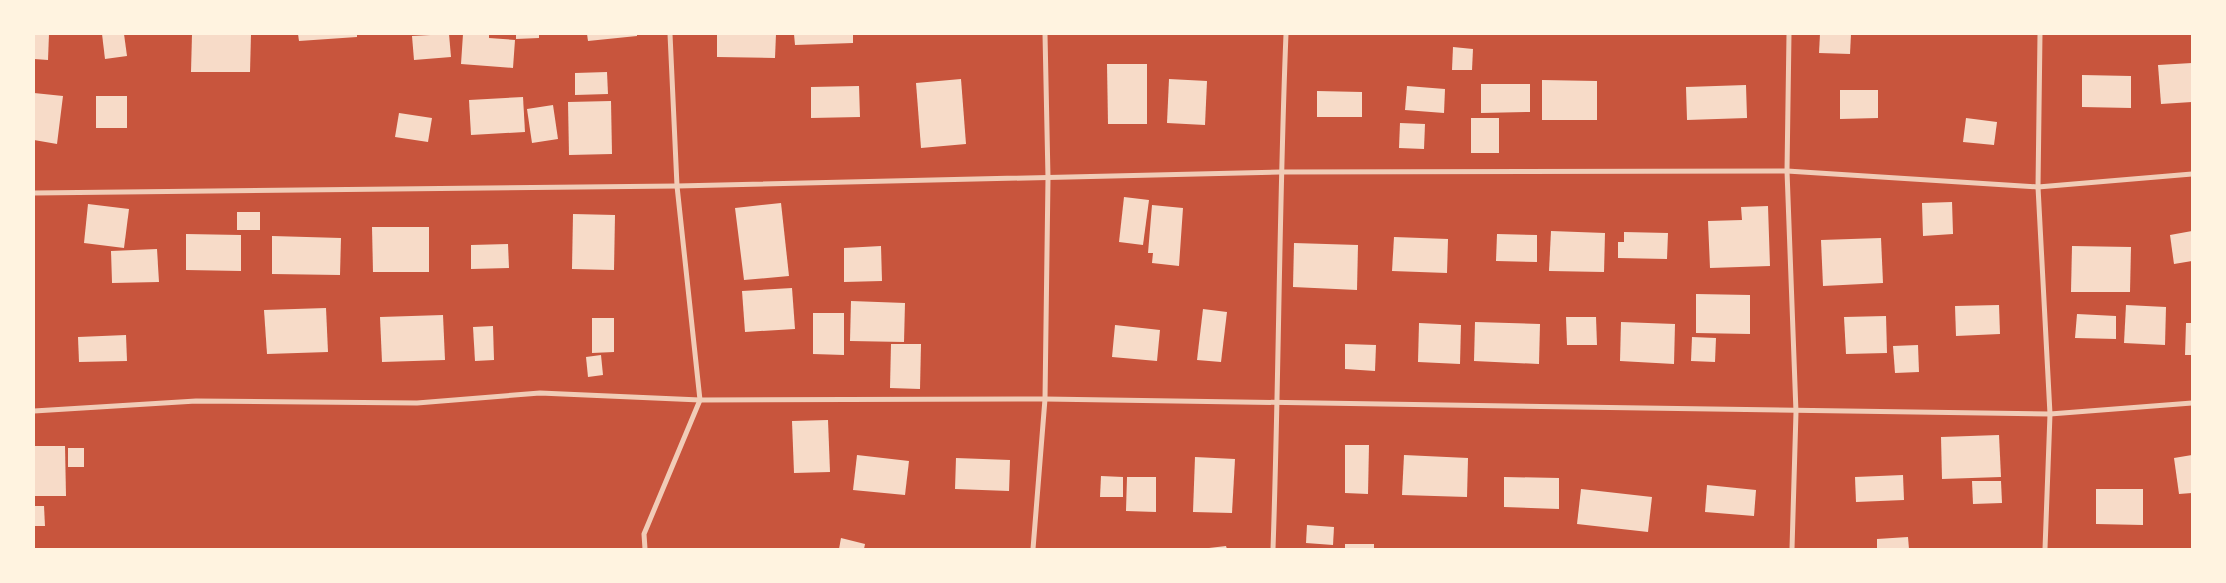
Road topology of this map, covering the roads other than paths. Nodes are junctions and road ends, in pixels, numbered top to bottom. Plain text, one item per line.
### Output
1 (670, 34) edge
2 (1044, 34) edge
3 (1286, 34) edge
4 (1789, 34) edge
5 (2040, 34) edge
6 (1787, 171) junction
7 (1280, 172) junction
8 (2192, 174) edge
9 (1048, 178) junction
10 (677, 186) junction
11 (2038, 188) junction
12 (34, 193) edge
13 (1045, 399) junction
14 (700, 400) junction
15 (1278, 402) junction
16 (2192, 403) edge
17 (34, 412) edge
18 (1796, 412) junction
19 (2050, 414) junction
20 (645, 549) edge
21 (1033, 549) edge
22 (1273, 549) edge
23 (1792, 549) edge
24 (2045, 549) edge

1 - 10 street
2 - 9 street
3 - 7 street
4 - 6 street
5 - 11 street
6 - 7 street
6 - 11 street
6 - 18 street
7 - 9 street
7 - 15 street
8 - 11 street
9 - 10 street
9 - 13 street
10 - 12 street
10 - 14 street
11 - 19 street
13 - 14 street
13 - 15 street
13 - 21 street
14 - 17 street
14 - 20 street
15 - 18 street
15 - 22 street
16 - 19 street
18 - 19 street
18 - 23 street
19 - 24 street

